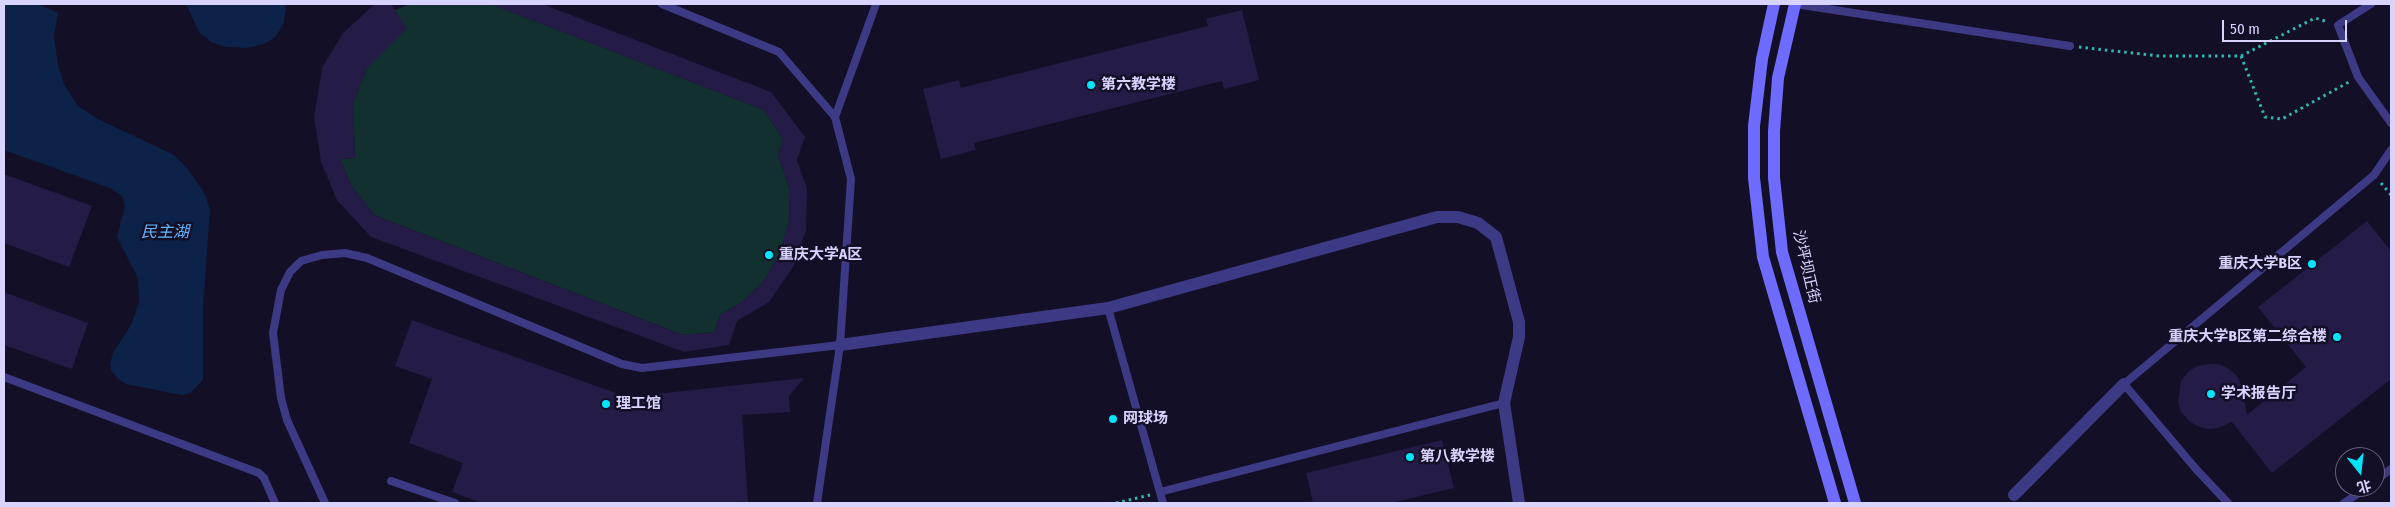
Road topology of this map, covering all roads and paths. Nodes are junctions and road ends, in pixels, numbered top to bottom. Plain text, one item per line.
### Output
1 (662, 4) edge
2 (876, 4) edge
3 (1774, 4) edge
4 (1795, 4) edge
5 (2370, 4) edge
6 (2338, 26) junction
7 (2070, 46) joint
8 (2241, 56) junction
9 (2358, 77) junction
10 (835, 116) junction
11 (2391, 123) edge
12 (2391, 150) edge
13 (1108, 308) junction
14 (840, 345) junction
15 (4, 377) edge
16 (2124, 384) junction
17 (1504, 403) junction
18 (391, 481) dead end
19 (1160, 492) junction
20 (2014, 496) dead end
21 (275, 503) edge
22 (325, 503) edge
23 (456, 503) edge
24 (817, 503) edge
25 (1116, 503) edge
26 (1163, 503) edge
27 (1519, 503) edge
28 (1835, 503) edge
29 (1855, 503) edge
30 (2228, 503) edge

1 - 10 lane
2 - 10 lane
3 - 28 main road
4 - 7 lane
4 - 29 main road, 沙坪坝正街
5 - 6 lane
6 - 8 path
6 - 9 lane
7 - 8 path
8 - 9 path
9 - 11 lane
10 - 14 lane
12 - 16 lane
13 - 14 street
13 - 17 street
13 - 19 lane
14 - 22 lane
14 - 24 lane
15 - 21 lane
16 - 20 street
16 - 30 lane
17 - 19 lane
17 - 27 street
18 - 23 lane
19 - 25 path
19 - 26 lane

